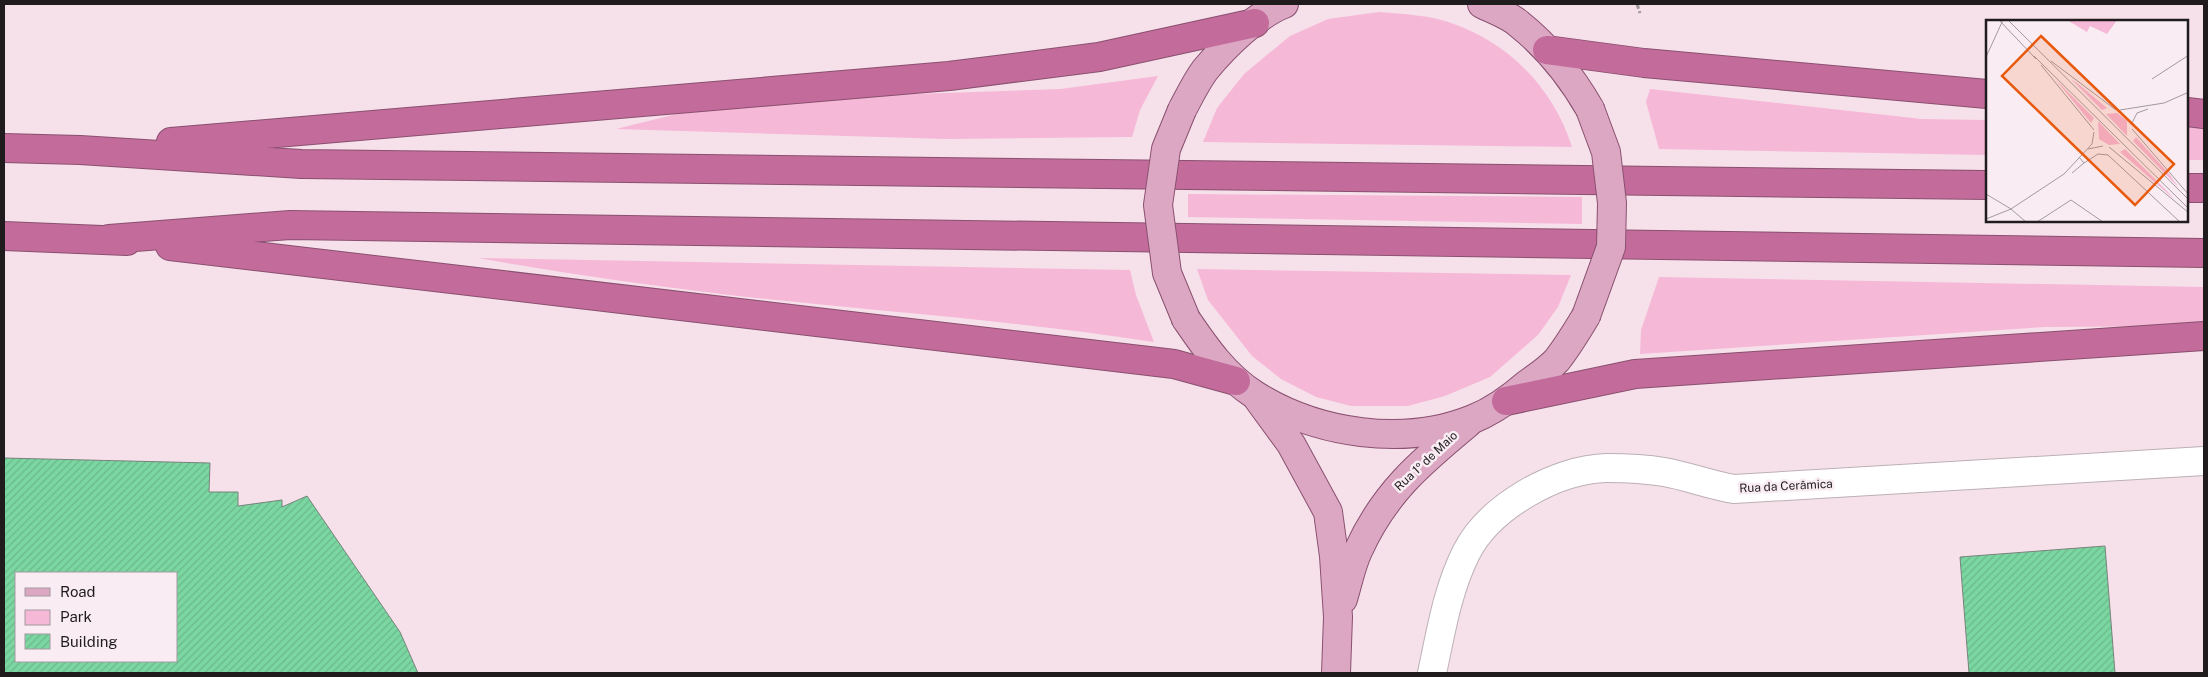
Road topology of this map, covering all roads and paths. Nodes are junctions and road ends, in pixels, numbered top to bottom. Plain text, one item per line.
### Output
1 (1482, 4) edge
2 (1637, 4) edge
3 (1280, 5) edge
4 (1513, 13) edge
5 (1640, 13) dead end
6 (1255, 23) junction
7 (1547, 50) junction
8 (1986, 94) edge
9 (2188, 112) edge
10 (2204, 114) edge
11 (4, 148) edge
12 (80, 150) junction
13 (1986, 185) edge
14 (2188, 188) edge
15 (2204, 188) edge
16 (4, 236) edge
17 (109, 239) junction
18 (2204, 253) edge
19 (2204, 336) edge
20 (1245, 387) junction
21 (1506, 402) junction
22 (1473, 419) junction
23 (2204, 461) edge
24 (1338, 617) junction
25 (1336, 673) edge
26 (1432, 673) edge

1 - 4 main road
2 - 5 path
3 - 6 main road
4 - 7 main road
6 - 12 highway
6 - 20 main road, bridge
7 - 8 highway
7 - 21 main road, bridge
9 - 10 highway
11 - 12 highway
12 - 13 highway
14 - 15 highway
16 - 17 highway
17 - 18 highway
17 - 20 highway
19 - 21 highway
20 - 22 main road
20 - 24 main road, Rua 1º de Maio
21 - 22 main road
22 - 24 main road, Rua 1º de Maio
23 - 26 street, Rua da Cerâmica
24 - 25 main road, Rua 1º de Maio

